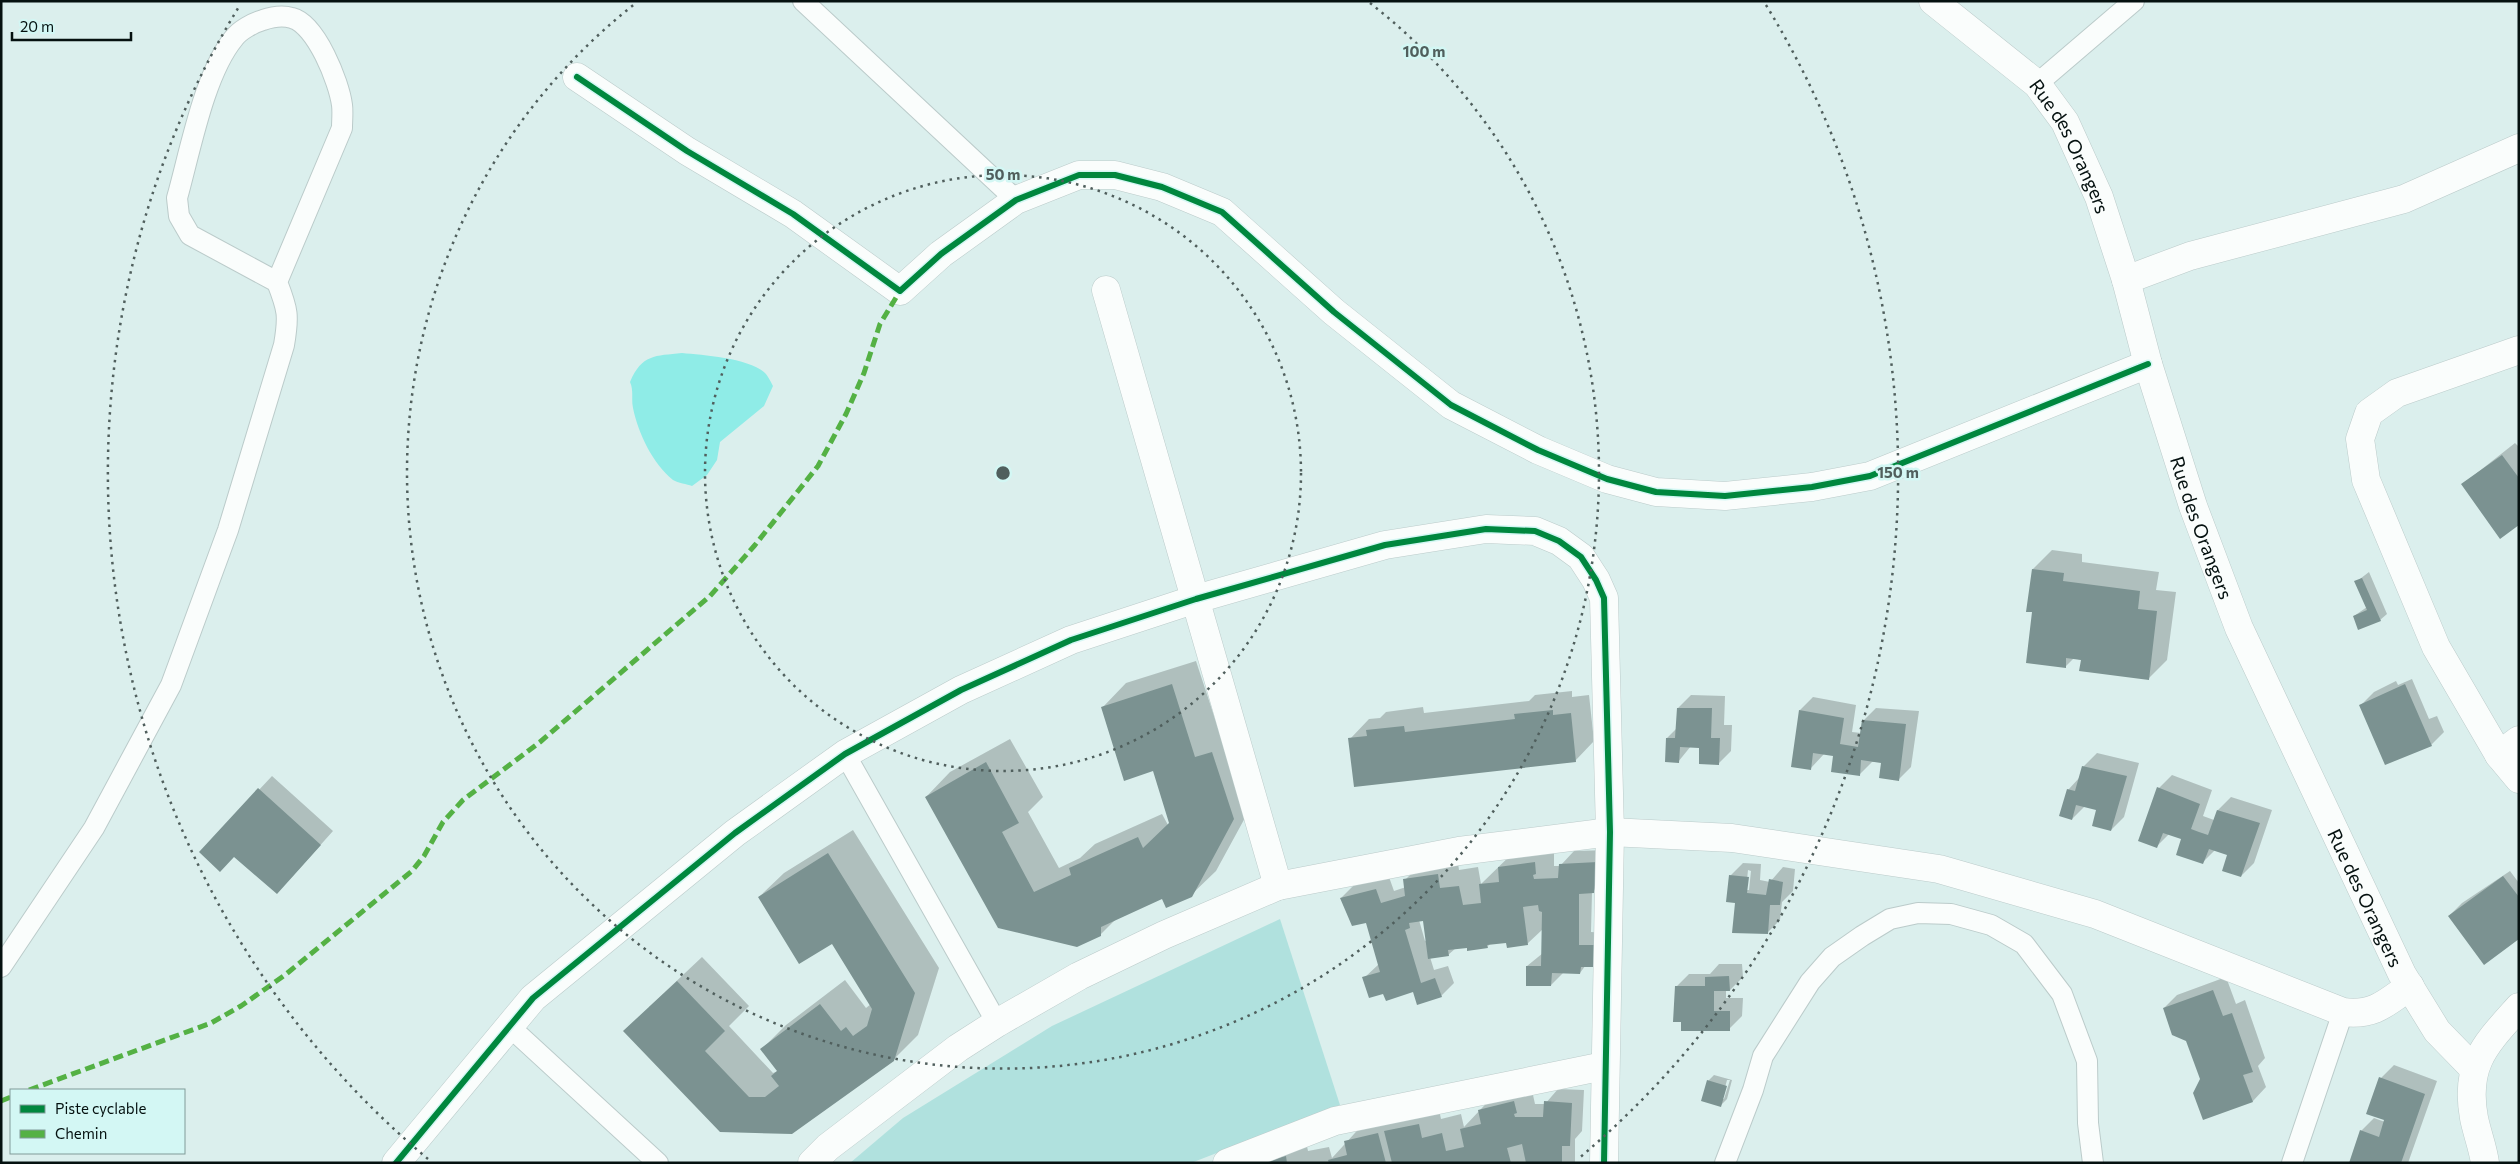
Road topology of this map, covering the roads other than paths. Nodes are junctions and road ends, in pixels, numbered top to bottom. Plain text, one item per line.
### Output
1 (803, 1) edge
2 (2134, 1) edge
3 (1948, 6) edge
4 (577, 77) dead end
5 (2037, 84) junction
6 (2519, 148) edge
7 (1016, 200) junction
8 (2126, 280) junction
9 (277, 282) junction
10 (1106, 290) dead end
11 (2519, 350) edge
12 (2148, 364) junction
13 (1196, 599) junction
14 (2509, 748) edge
15 (845, 754) junction
16 (2519, 779) edge
17 (1610, 832) junction
18 (1278, 886) junction
19 (1, 967) edge
20 (2410, 986) junction
21 (2519, 1006) edge
22 (2344, 1012) junction
23 (997, 1023) junction
24 (509, 1026) junction
25 (1604, 1066) junction
26 (2474, 1069) junction
27 (396, 1163) edge
28 (658, 1163) edge
29 (812, 1163) edge
30 (1227, 1163) edge
31 (1604, 1163) edge
32 (1725, 1163) edge
33 (2093, 1163) edge
34 (2292, 1163) edge
35 (2485, 1163) edge

1 - 7 lane
2 - 5 lane
3 - 5 street, Rue des Orangers
4 - 7 street
5 - 8 street, Rue des Orangers
6 - 8 street
7 - 12 street
8 - 12 street, Rue des Orangers
9 - 9 lane
9 - 19 lane
10 - 13 street
11 - 14 street
12 - 20 street, Rue des Orangers
13 - 15 street
13 - 17 street
13 - 18 street
14 - 16 street
15 - 23 lane
15 - 24 street
17 - 18 street
17 - 22 street
17 - 25 street
18 - 23 street
20 - 22 street
20 - 26 street, Rue des Orangers
21 - 26 street
22 - 34 lane
23 - 29 street
24 - 27 street
24 - 28 lane
25 - 30 street
25 - 31 street
26 - 35 street
32 - 33 lane

